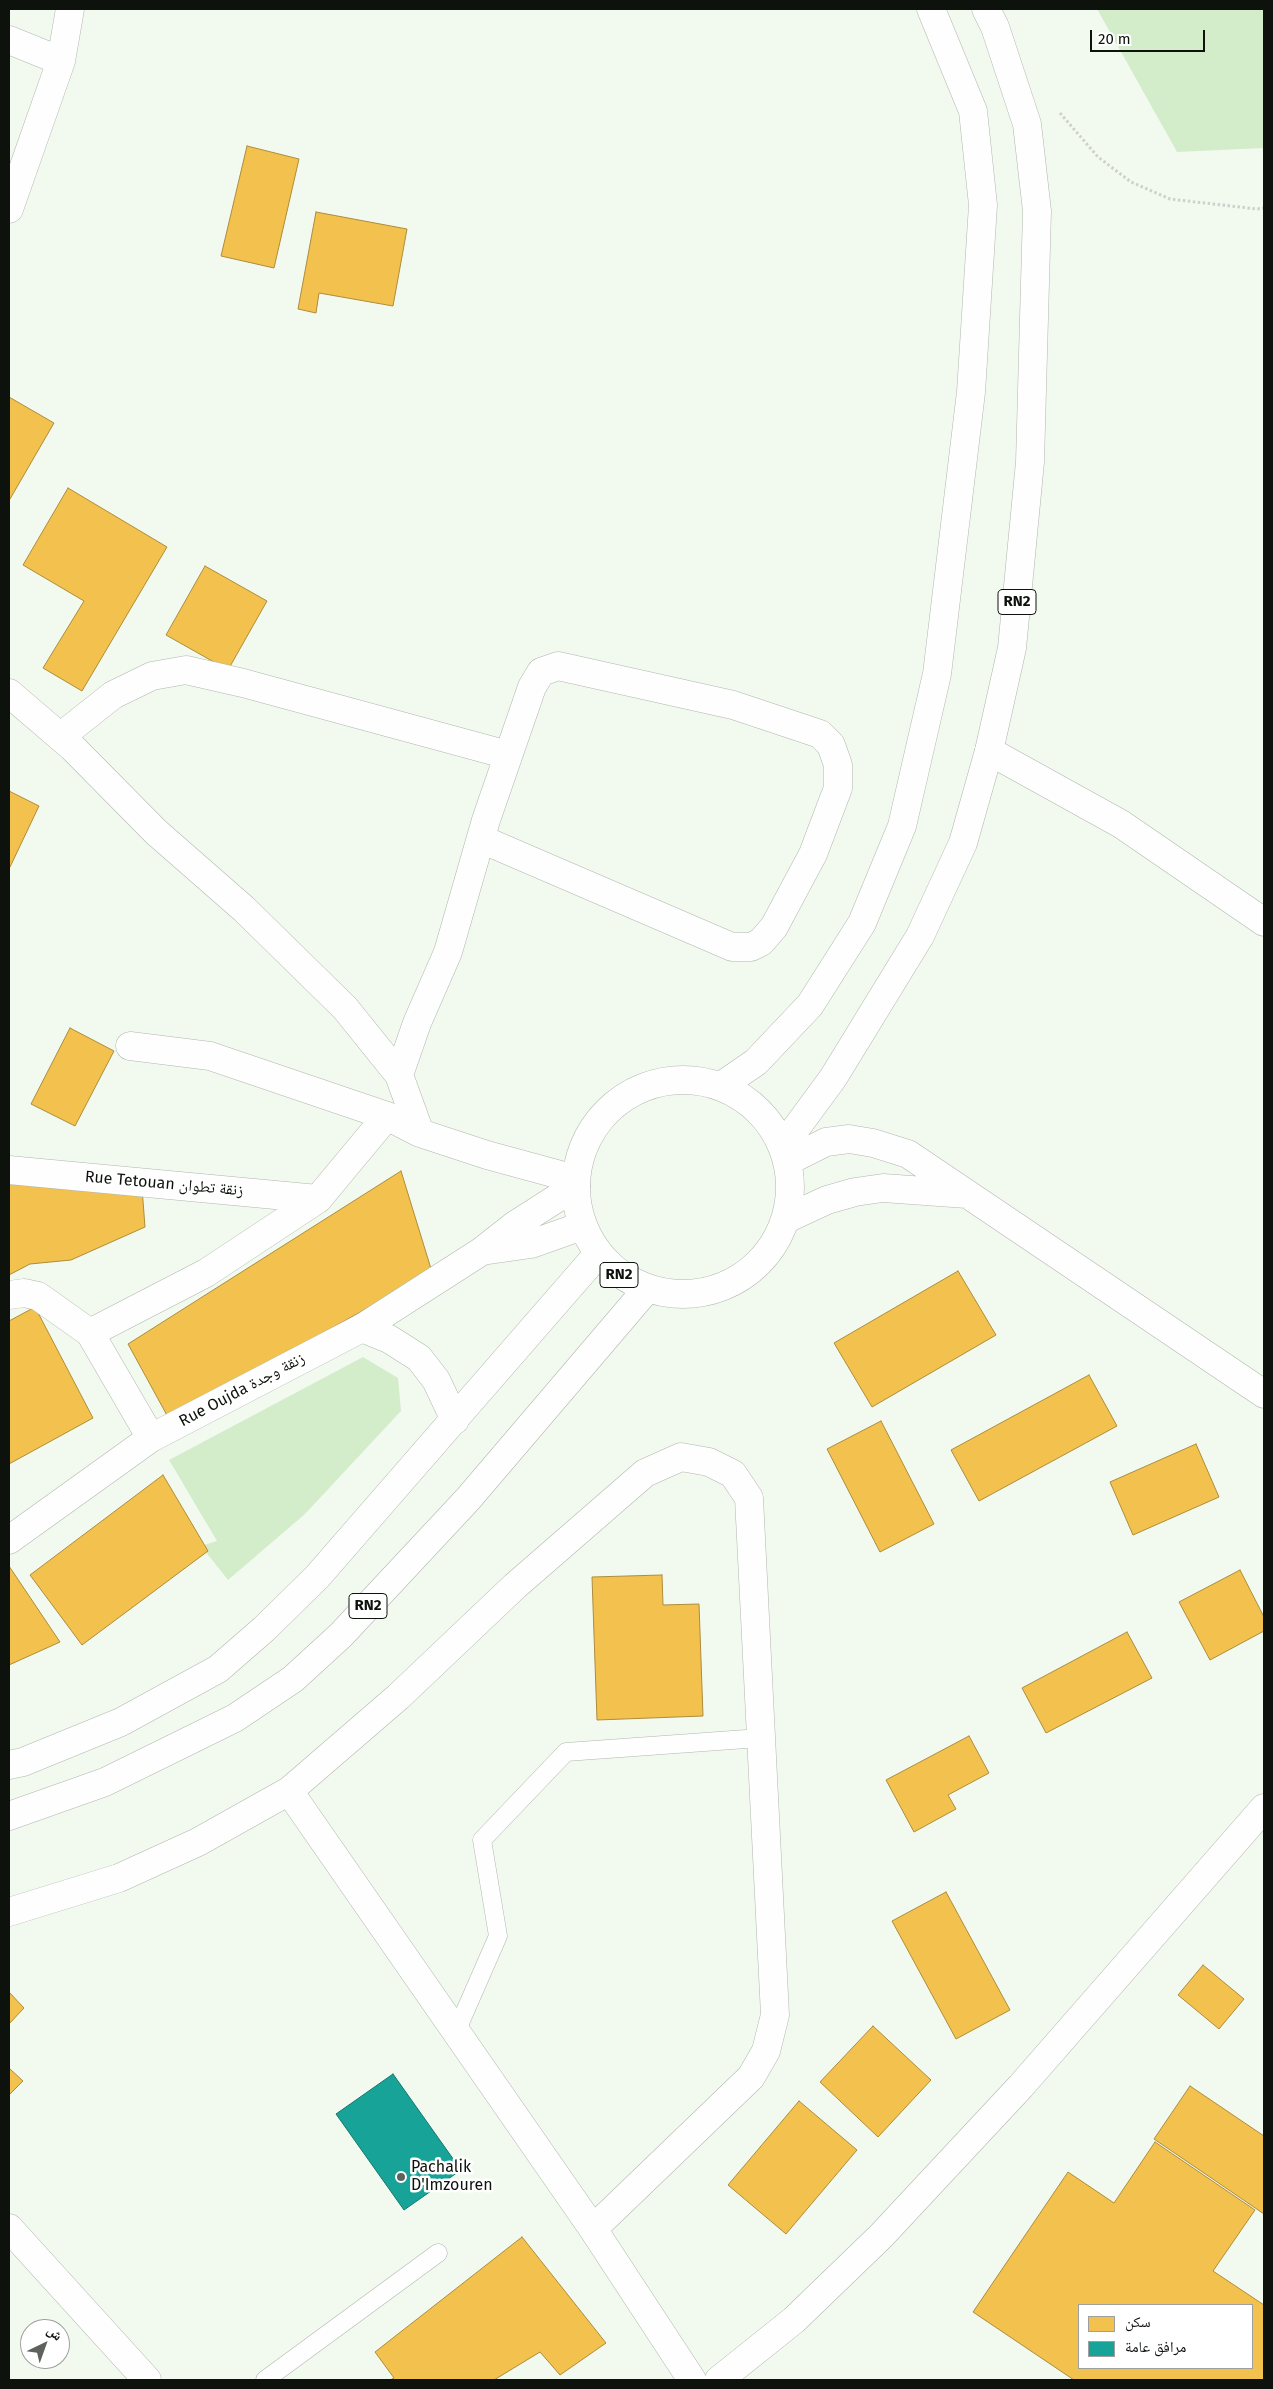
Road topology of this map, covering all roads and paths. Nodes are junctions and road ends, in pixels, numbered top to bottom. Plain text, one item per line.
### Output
1 (70, 9) edge
2 (932, 9) edge
3 (986, 9) edge
4 (9, 40) edge
5 (61, 61) junction
6 (1060, 112) dead end
7 (1264, 208) edge
8 (9, 209) edge
9 (9, 693) edge
10 (60, 737) junction
11 (989, 751) junction
12 (508, 755) junction
13 (481, 839) junction
14 (1264, 922) edge
15 (130, 1046) dead end
16 (398, 1075) junction
17 (721, 1086) junction
18 (387, 1116) junction
19 (420, 1133) junction
20 (785, 1154) junction
21 (9, 1170) edge
22 (575, 1183) junction
23 (968, 1194) junction
24 (318, 1199) junction
25 (786, 1219) junction
26 (582, 1226) junction
27 (482, 1251) junction
28 (598, 1254) junction
29 (647, 1289) junction
30 (9, 1295) edge
31 (362, 1328) junction
32 (90, 1334) junction
33 (1264, 1394) edge
34 (455, 1420) junction
35 (151, 1438) junction
36 (9, 1540) edge
37 (760, 1738) junction
38 (9, 1766) edge
39 (289, 1791) junction
40 (1264, 1808) edge
41 (9, 1816) edge
42 (9, 1912) edge
43 (456, 2032) junction
44 (9, 2228) edge
45 (593, 2229) junction
46 (438, 2253) dead end
47 (147, 2380) edge
48 (265, 2380) edge
49 (692, 2380) edge
50 (719, 2380) edge

1 - 5 main road
2 - 17 main road
3 - 11 main road, RN2
4 - 5 main road
5 - 8 main road
6 - 7 path
9 - 10 main road
10 - 12 main road
10 - 16 main road
11 - 14 main road
11 - 20 main road, RN2
12 - 13 main road
12 - 13 main road
13 - 16 main road
15 - 18 main road
16 - 19 main road
17 - 20 main road, RN2
17 - 22 main road, RN2
18 - 19 main road
18 - 24 main road
19 - 22 main road
20 - 23 main road
20 - 25 main road, RN2
21 - 24 main road, Rue Tetouan زنقة تطوان
22 - 26 main road, RN2
22 - 27 main road, Rue Oujda زنقة وجدة
23 - 25 main road
23 - 33 main road
24 - 32 main road
25 - 29 main road, RN2
26 - 27 main road, Rue Oujda زنقة وجدة
26 - 28 main road, RN2
27 - 31 main road, Rue Oujda زنقة وجدة
28 - 29 main road, RN2
28 - 34 main road, RN2
29 - 41 main road, RN2
30 - 32 main road
31 - 34 main road
31 - 35 main road, Rue Oujda زنقة وجدة
32 - 35 main road
34 - 38 main road, RN2
35 - 36 main road, Rue Oujda زنقة وجدة
37 - 39 main road
37 - 43 lane
37 - 45 main road
39 - 42 main road
39 - 43 main road
40 - 50 main road
43 - 45 main road
44 - 47 main road
45 - 49 main road
46 - 48 lane

